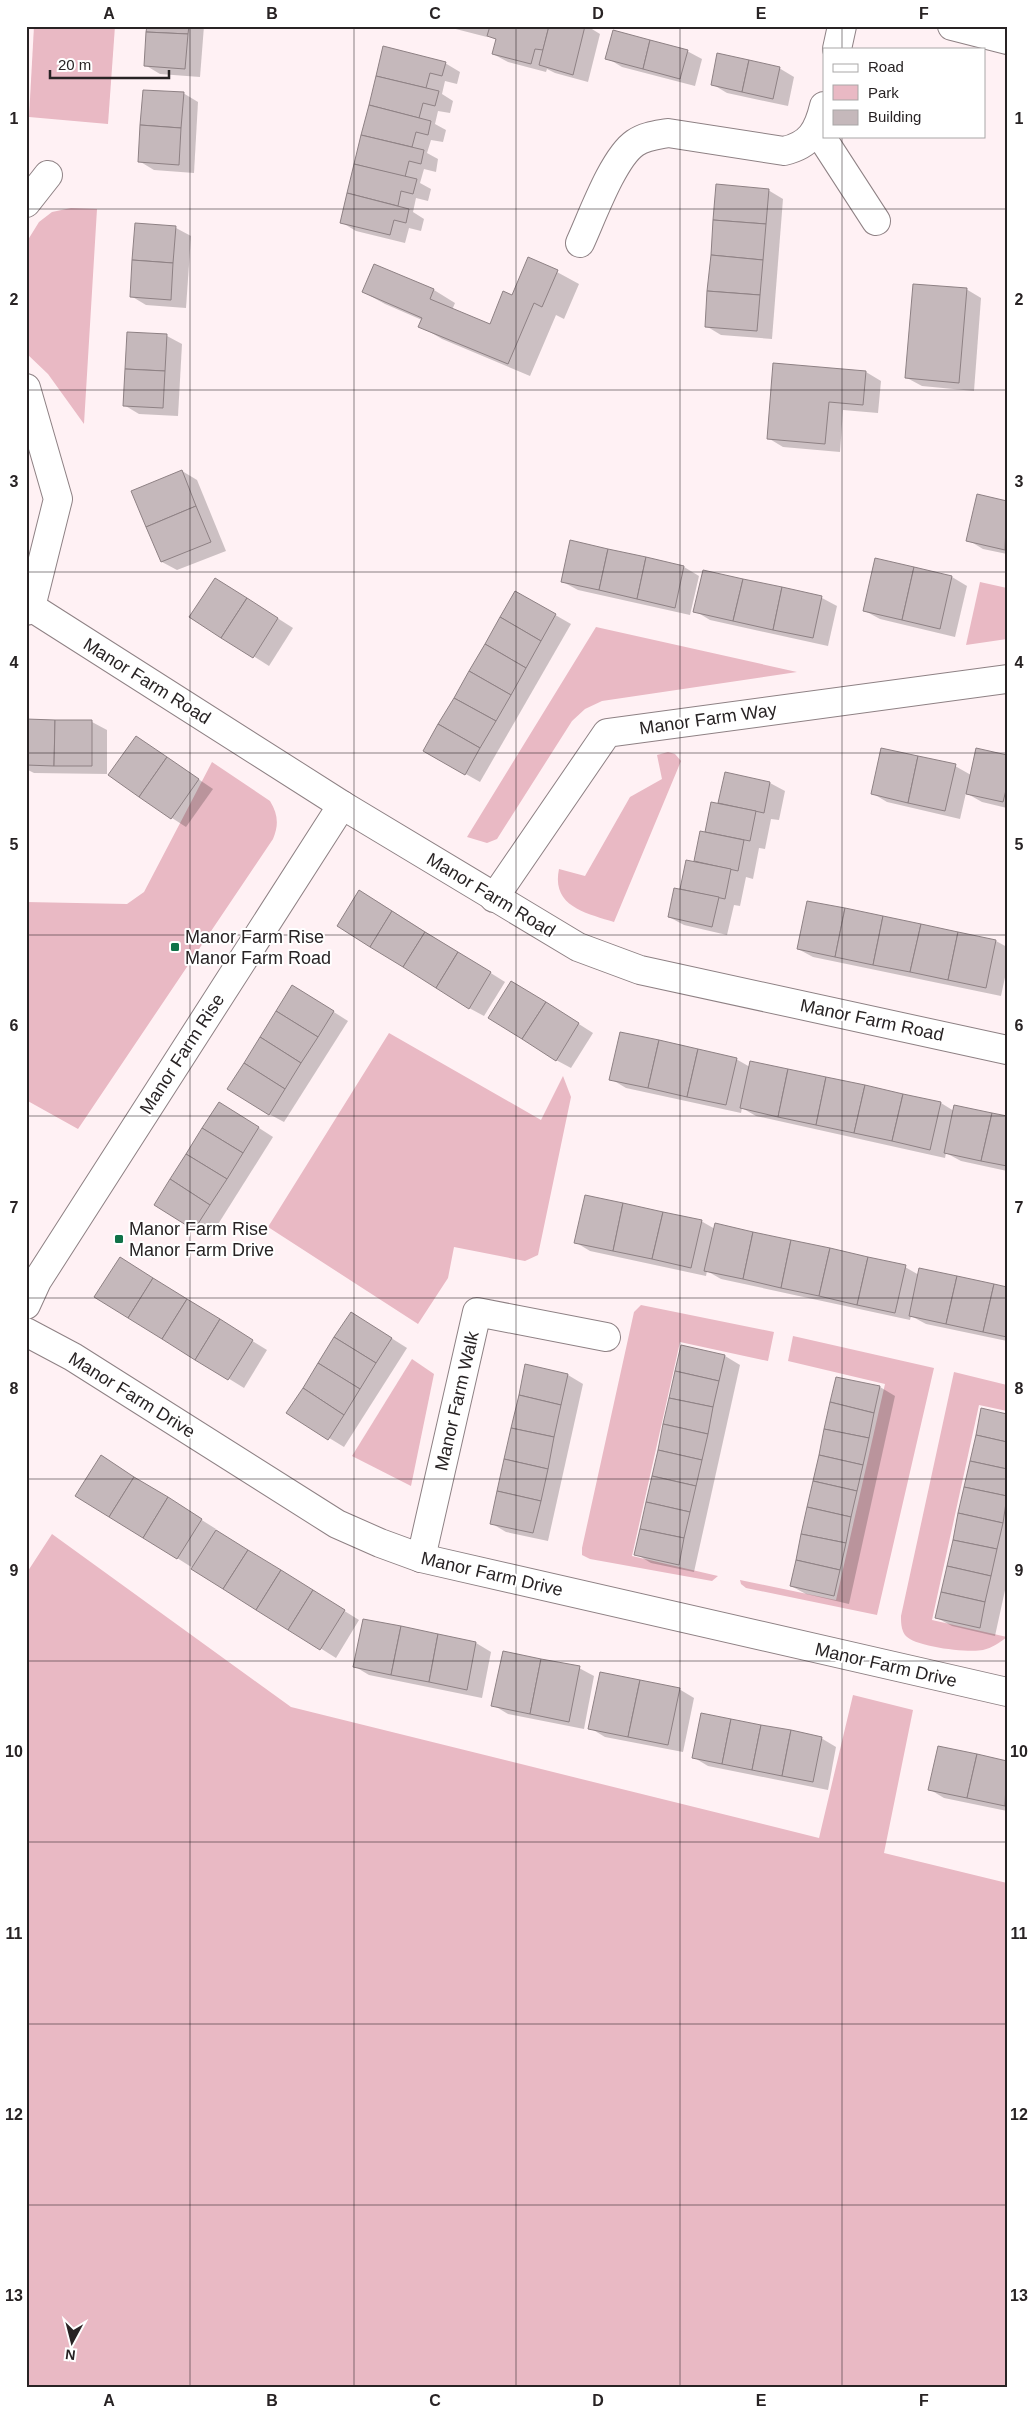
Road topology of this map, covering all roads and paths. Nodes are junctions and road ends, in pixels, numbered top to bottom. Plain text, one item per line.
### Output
1 (842, 26) edge
2 (952, 26) edge
3 (1007, 40) edge
4 (837, 48) edge
5 (821, 118) edge
6 (832, 138) edge
7 (48, 175) dead end
8 (26, 203) edge
9 (876, 221) dead end
10 (580, 243) dead end
11 (26, 388) edge
12 (28, 609) edge
13 (1007, 679) edge
14 (342, 805) junction
15 (494, 898) junction
16 (1007, 1050) edge
17 (26, 1305) edge
18 (26, 1332) edge
19 (606, 1337) dead end
20 (421, 1558) junction
21 (1007, 1692) edge

1 - 4 street
2 - 3 street
5 - 10 street
6 - 9 street
7 - 8 street
11 - 12 street
12 - 14 street, Manor Farm Road
13 - 15 street, Manor Farm Way
14 - 15 street, Manor Farm Road
14 - 17 street, Manor Farm Rise
15 - 16 street, Manor Farm Road
18 - 20 street, Manor Farm Drive
19 - 20 street, Manor Farm Walk
20 - 21 street, Manor Farm Drive

